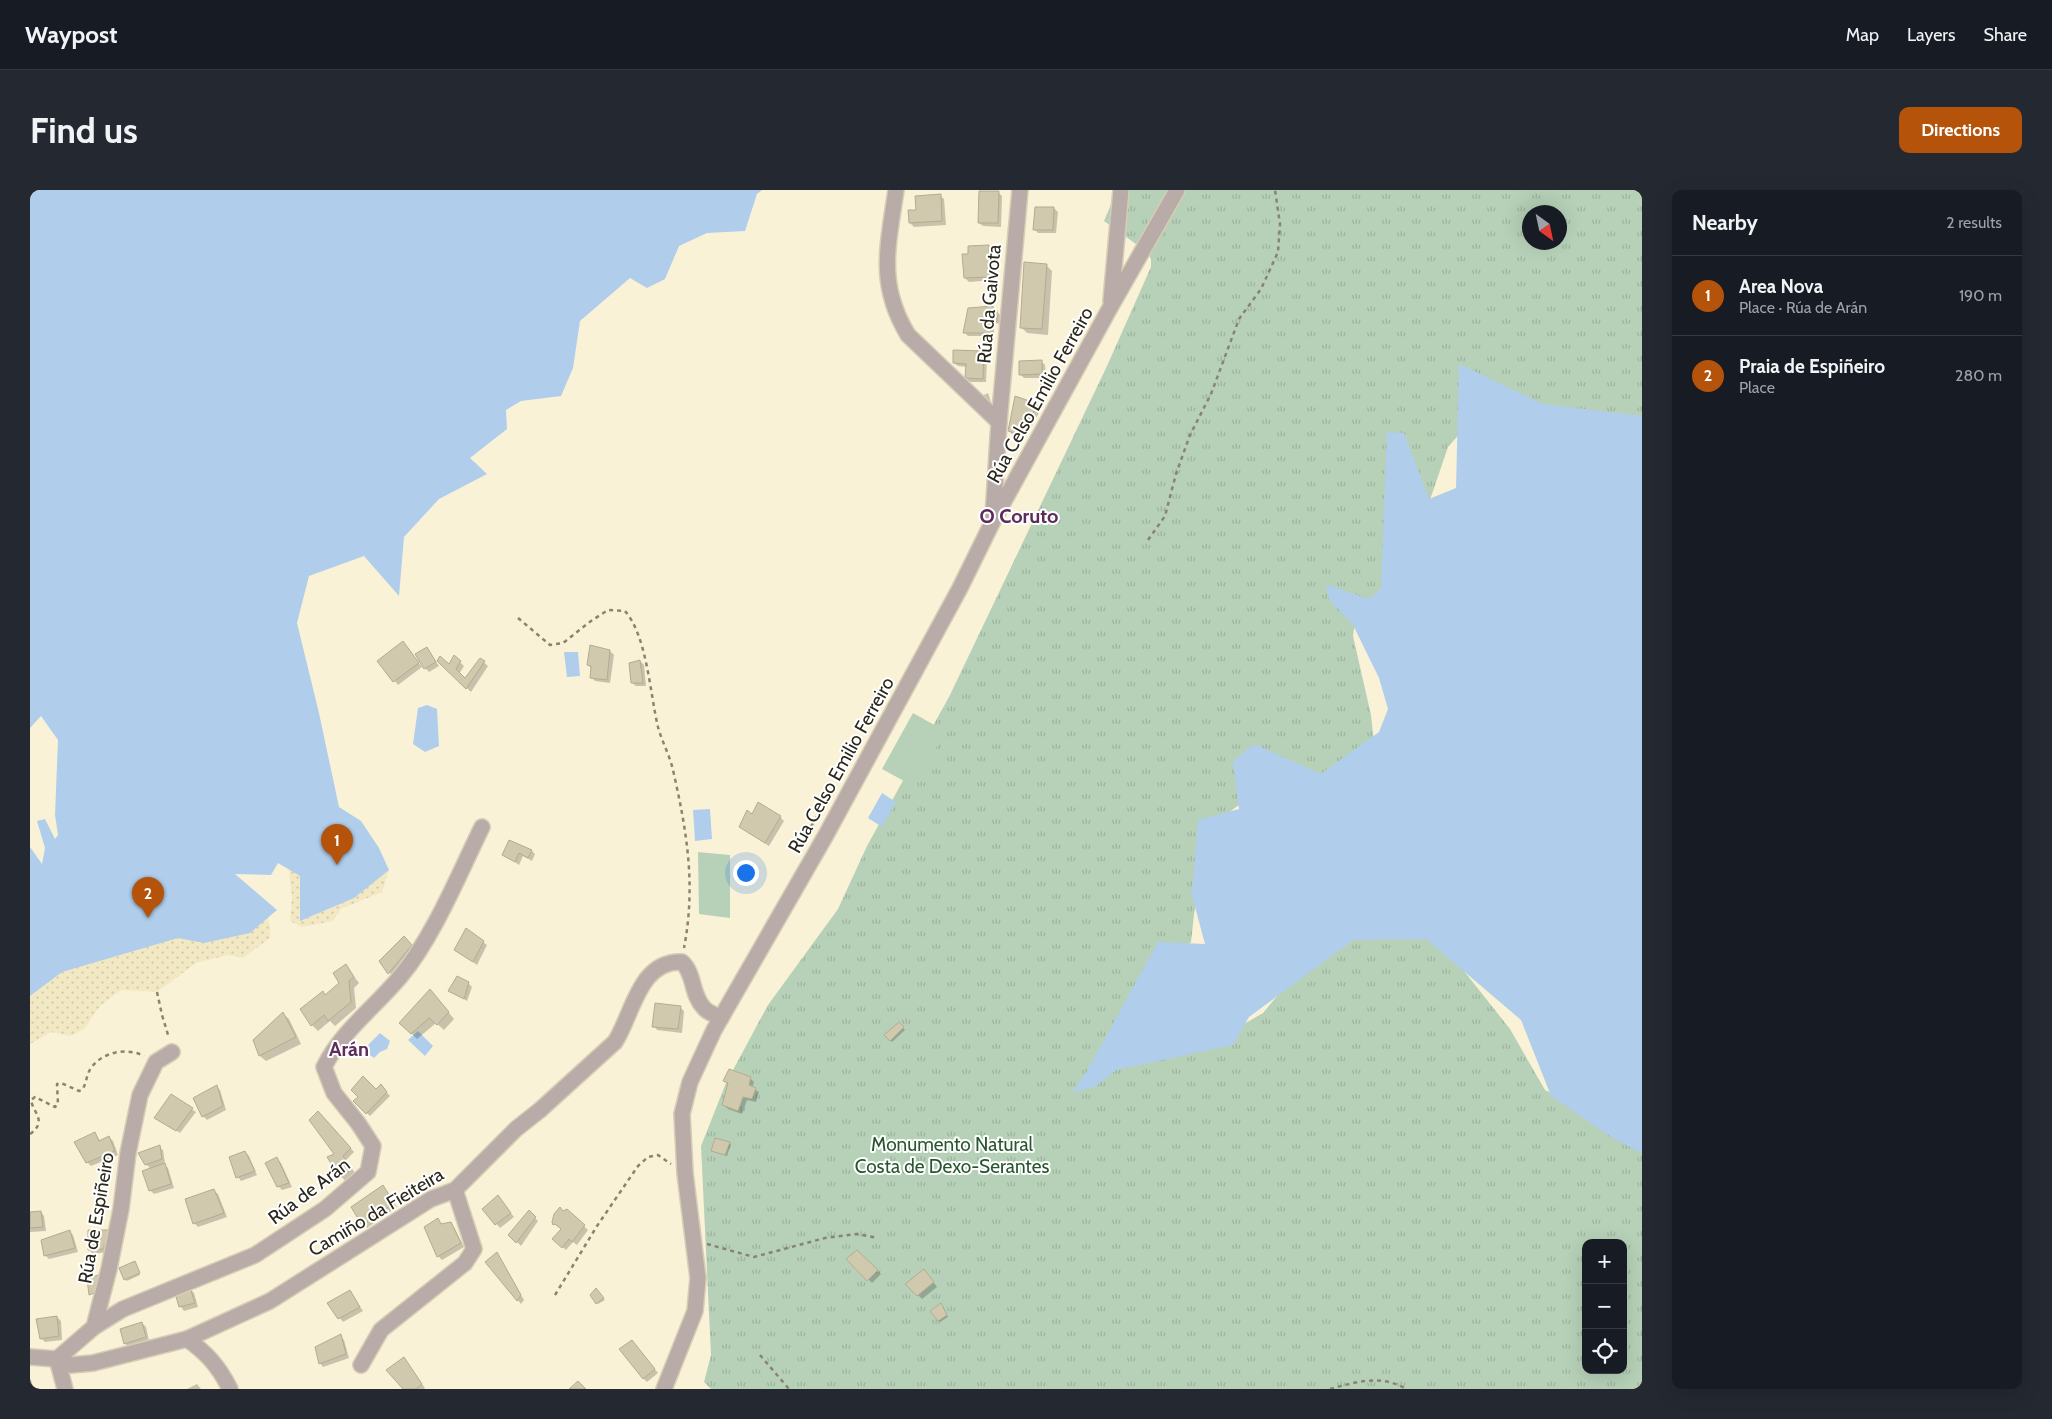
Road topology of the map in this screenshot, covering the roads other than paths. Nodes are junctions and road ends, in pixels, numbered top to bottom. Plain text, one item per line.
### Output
1 (896, 190) edge
2 (1020, 190) edge
3 (1121, 190) edge
4 (1177, 190) edge
5 (1111, 306) junction
6 (999, 422) junction
7 (993, 521) junction
8 (482, 827) dead end
9 (721, 1018) junction
10 (172, 1052) road end
11 (455, 1190) junction
12 (94, 1328) junction
13 (187, 1339) junction
14 (30, 1357) edge
15 (57, 1359) junction
16 (361, 1365) dead end
17 (65, 1389) edge
18 (230, 1389) edge
19 (664, 1389) edge

1 - 6 street, Rúa da Gaivota
2 - 6 street, Rúa da Gaivota
3 - 5 street
4 - 5 street, Rúa Celso Emilio Ferreiro
5 - 7 street, Rúa Celso Emilio Ferreiro
6 - 7 street, Rúa da Gaivota
7 - 9 street, Rúa Celso Emilio Ferreiro
8 - 12 street, Rúa de Arán
9 - 11 street, Camiño da Fieiteira
9 - 19 street, Rúa Celso Emilio Ferreiro
10 - 12 street, Rúa de Espiñeiro
11 - 13 street, Camiño da Fieiteira
11 - 16 street
12 - 15 street
13 - 15 street, Camiño da Fieiteira
13 - 18 street
14 - 15 street
15 - 17 street

